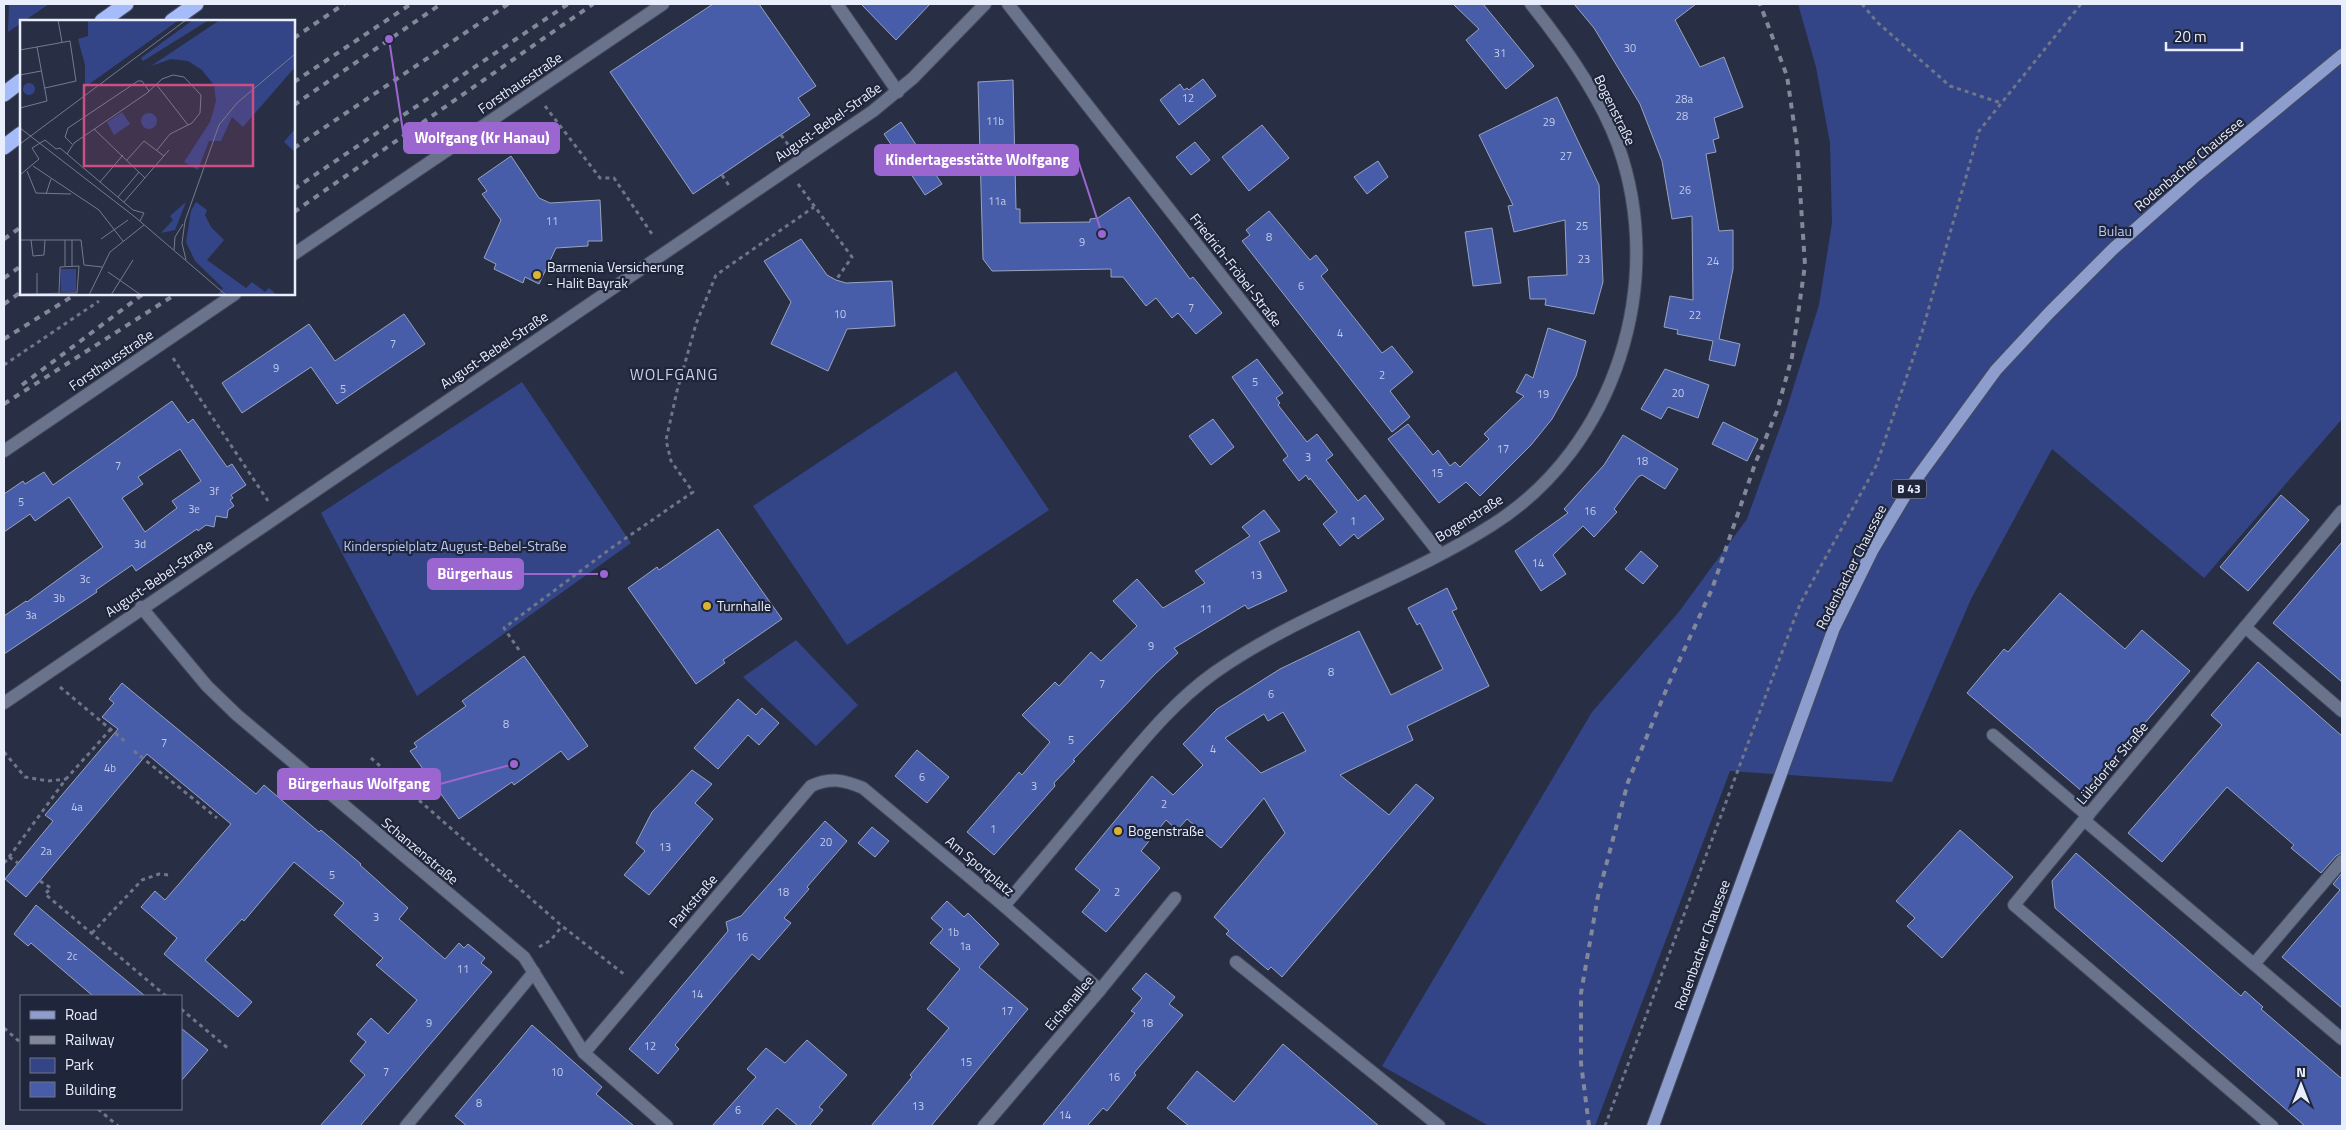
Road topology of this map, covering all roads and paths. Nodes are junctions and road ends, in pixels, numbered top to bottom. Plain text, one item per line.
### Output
1 (126, 4) edge
2 (196, 4) edge
3 (663, 4) edge
4 (837, 4) edge
5 (985, 4) edge
6 (1008, 4) edge
7 (1531, 4) edge
8 (1862, 4) edge
9 (2081, 4) edge
10 (103, 20) edge
11 (173, 20) edge
12 (2342, 55) edge
13 (20, 82) edge
14 (534, 92) junction
15 (898, 92) junction
16 (4, 94) edge
17 (2001, 103) junction
18 (20, 135) edge
19 (4, 147) edge
20 (787, 169) junction
21 (814, 207) junction
22 (664, 252) junction
23 (295, 253) edge
24 (836, 280) dead end
25 (235, 295) edge
26 (99, 301) dead end
27 (163, 343) junction
28 (4, 366) edge
29 (4, 451) edge
30 (2342, 511) edge
31 (278, 515) junction
32 (1440, 554) junction
33 (141, 607) junction
34 (2245, 627) junction
35 (519, 650) dead end
36 (45, 674) junction
37 (4, 703) edge
38 (2342, 711) edge
39 (110, 730) junction
40 (1994, 735) dead end
41 (127, 743) dead end
42 (4, 752) edge
43 (134, 752) dead end
44 (371, 758) dead end
45 (66, 780) junction
46 (833, 780) joint
47 (217, 818) dead end
48 (2086, 818) junction
49 (10, 857) junction
50 (4, 861) edge
51 (2342, 862) edge
52 (18, 863) dead end
53 (169, 875) dead end
54 (40, 881) dead end
55 (1175, 898) dead end
56 (1004, 906) junction
57 (562, 926) junction
58 (92, 933) junction
59 (524, 957) junction
60 (1236, 962) dead end
61 (2254, 964) junction
62 (534, 972) junction
63 (640, 987) junction
64 (1100, 990) junction
65 (165, 995) edge
66 (182, 1010) edge
67 (4, 1028) edge
68 (2342, 1039) edge
69 (20, 1042) edge
70 (230, 1050) dead end
71 (584, 1053) junction
72 (99, 1110) edge
73 (118, 1126) edge
74 (406, 1126) edge
75 (667, 1126) edge
76 (984, 1126) edge
77 (1439, 1126) edge
78 (1606, 1126) edge
79 (1653, 1126) edge
80 (2272, 1126) edge

1 - 10 highway
2 - 11 highway
3 - 14 street, Forsthausstraße
4 - 15 street
5 - 15 street, August-Bebel-Straße
6 - 32 street, Friedrich-Fröbel-Straße
7 - 32 street, Bogenstraße
8 - 17 path
9 - 17 path
12 - 79 main road, Rodenbacher Chaussee / B 43
13 - 16 highway
14 - 22 path
14 - 23 street, Forsthausstraße
15 - 20 street, August-Bebel-Straße
17 - 78 path
18 - 19 highway
20 - 21 path
20 - 22 street, August-Bebel-Straße
21 - 24 path
21 - 35 path
22 - 31 street, August-Bebel-Straße
25 - 27 street, Forsthausstraße
26 - 28 path
27 - 29 street, Forsthausstraße
27 - 31 path
30 - 34 street, Lülsdorfer Straße
31 - 33 street, August-Bebel-Straße
32 - 56 street, Bogenstraße
33 - 36 street, August-Bebel-Straße
33 - 59 street, Schanzenstraße
34 - 38 street
34 - 48 street, Lülsdorfer Straße
36 - 37 street, August-Bebel-Straße
36 - 39 path
39 - 41 path
39 - 45 path
40 - 48 street
42 - 45 path
43 - 47 path
44 - 57 path
45 - 49 path
46 - 56 street, Am Sportplatz
46 - 63 street, Parkstraße
48 - 61 street, Lülsdorfer Straße
48 - 80 street
49 - 50 path
49 - 52 path
51 - 61 street
53 - 58 path
54 - 58 path
55 - 64 street, Eichenallee
56 - 64 street, Am Sportplatz
57 - 59 path
57 - 63 path
58 - 65 path
59 - 62 street, Schanzenstraße
60 - 77 street
61 - 68 street, Lülsdorfer Straße
62 - 71 street, Schanzenstraße
62 - 74 street
63 - 71 street, Parkstraße
64 - 76 street, Eichenallee
66 - 70 path
67 - 69 path
71 - 75 street, Schanzenstraße
72 - 73 path

